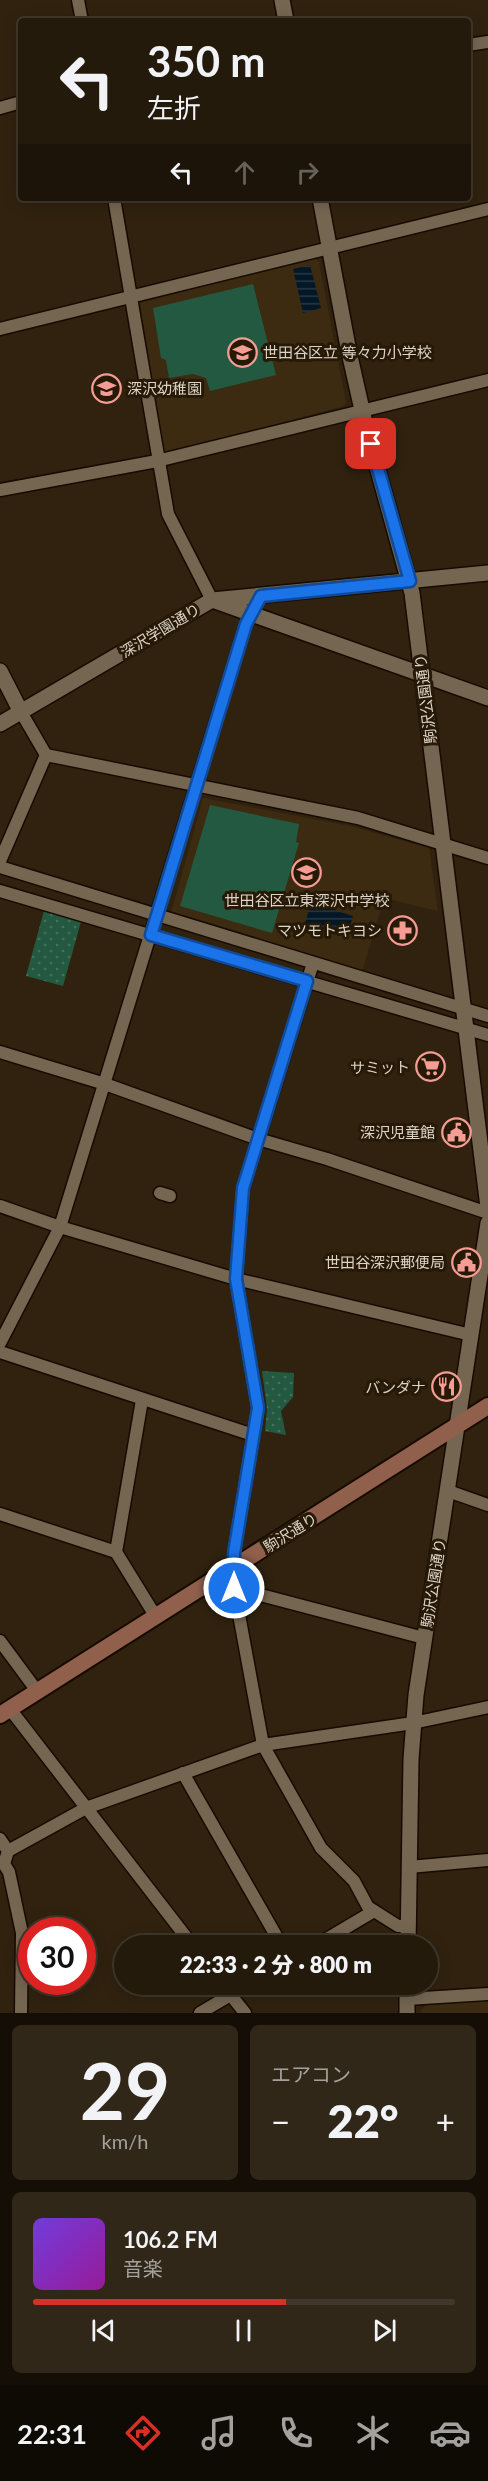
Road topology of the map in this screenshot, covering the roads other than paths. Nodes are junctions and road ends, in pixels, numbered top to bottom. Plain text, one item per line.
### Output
1 (78, 0) edge
2 (282, 0) edge
3 (81, 18) edge
4 (285, 18) edge
5 (488, 42) edge
6 (471, 45) edge
7 (18, 103) edge
8 (0, 108) edge
9 (114, 201) edge
10 (321, 201) edge
11 (488, 209) edge
12 (329, 248) junction
13 (130, 297) junction
14 (0, 329) edge
15 (488, 380) edge
16 (363, 411) junction
17 (157, 461) junction
18 (0, 490) edge
19 (488, 573) edge
20 (410, 581) junction
21 (261, 596) junction
22 (212, 600) junction
23 (250, 615) junction
24 (0, 671) edge
25 (422, 676) junction
26 (488, 698) edge
27 (21, 712) junction
28 (0, 724) edge
29 (46, 755) junction
30 (195, 786) junction
31 (442, 843) junction
32 (488, 858) edge
33 (0, 861) edge
34 (0, 867) edge
35 (0, 891) edge
36 (156, 916) junction
37 (151, 935) junction
38 (313, 963) junction
39 (307, 981) junction
40 (463, 1009) junction
41 (488, 1016) edge
42 (465, 1028) junction
43 (488, 1035) edge
44 (0, 1053) edge
45 (105, 1084) junction
46 (258, 1139) junction
47 (0, 1206) edge
48 (488, 1207) edge
49 (488, 1213) edge
50 (488, 1223) edge
51 (60, 1227) junction
52 (236, 1279) junction
53 (471, 1335) junction
54 (0, 1343) edge
55 (0, 1352) edge
56 (142, 1400) junction
57 (488, 1406) edge
58 (459, 1424) junction
59 (253, 1435) junction
60 (448, 1491) junction
61 (488, 1505) edge
62 (0, 1514) edge
63 (116, 1552) junction
64 (234, 1567) junction
65 (234, 1588) junction
66 (156, 1617) junction
67 (424, 1638) junction
68 (0, 1641) edge
69 (37, 1691) junction
70 (488, 1707) edge
71 (5, 1712) edge
72 (413, 1723) junction
73 (263, 1745) junction
74 (183, 1773) junction
75 (86, 1808) junction
76 (0, 1839) edge
77 (8, 1851) junction
78 (488, 1860) edge
79 (2, 1865) edge
80 (409, 1867) junction
81 (374, 1911) junction
82 (408, 1926) junction
83 (184, 1935) edge
84 (276, 1935) edge
85 (334, 1935) edge
86 (408, 1935) edge
87 (488, 1994) edge
88 (231, 1995) joint
89 (407, 1999) edge
90 (21, 2013) edge
91 (200, 2013) edge
92 (245, 2013) edge

1 - 3 street
2 - 4 street
5 - 6 street
7 - 8 street
9 - 13 street
10 - 12 street, 駒沢公園通り
11 - 12 street
12 - 13 street
12 - 16 street, 駒沢公園通り
13 - 14 street
13 - 17 street
15 - 16 street
16 - 17 street
16 - 20 street, 駒沢公園通り
17 - 18 street
17 - 22 street
19 - 20 street, 深沢学園通り
20 - 21 street, 深沢学園通り
20 - 25 street, 駒沢公園通り
21 - 22 street, 深沢学園通り
21 - 23 street
22 - 23 street
22 - 27 street, 深沢学園通り
23 - 25 street
23 - 30 street
24 - 27 street
25 - 26 street
25 - 31 street, 駒沢公園通り
27 - 28 street, 深沢学園通り
27 - 29 street
29 - 30 street
29 - 33 street
30 - 31 street
30 - 36 street
31 - 32 street
31 - 40 street, 駒沢公園通り
34 - 36 street
35 - 37 street
36 - 37 street
36 - 38 street
37 - 39 street
37 - 45 street
38 - 39 street
38 - 40 street
39 - 42 street
39 - 46 street
40 - 41 street
40 - 42 street, 駒沢公園通り
42 - 43 street
42 - 48 street, 駒沢公園通り
44 - 45 street
45 - 46 street
45 - 51 street
46 - 49 street
46 - 52 street
47 - 51 street
50 - 53 street, 駒沢公園通り
51 - 52 street
51 - 54 street
52 - 53 street
52 - 59 street
53 - 58 street, 駒沢公園通り
55 - 56 street
56 - 59 street
56 - 63 street
57 - 58 main road, 駒沢通り
58 - 60 street, 駒沢公園通り
58 - 64 main road, 駒沢通り
59 - 64 street
60 - 61 street
60 - 67 street, 駒沢公園通り
62 - 63 street
63 - 66 street
64 - 65 street
64 - 66 main road, 駒沢通り
65 - 67 street
65 - 73 street
66 - 69 main road, 駒沢通り
67 - 72 street, 駒沢公園通り
68 - 69 street
69 - 71 main road, 駒沢通り
70 - 72 street
71 - 75 street
72 - 73 street
72 - 80 street, 駒沢公園通り
73 - 74 street
73 - 81 street
74 - 75 street
74 - 84 street
75 - 77 street
75 - 83 street
76 - 77 street
77 - 79 street
78 - 80 street
79 - 90 street
80 - 82 street, 駒沢公園通り
81 - 82 street
81 - 85 street
82 - 86 street, 駒沢公園通り
87 - 89 street
88 - 91 street
88 - 92 street

